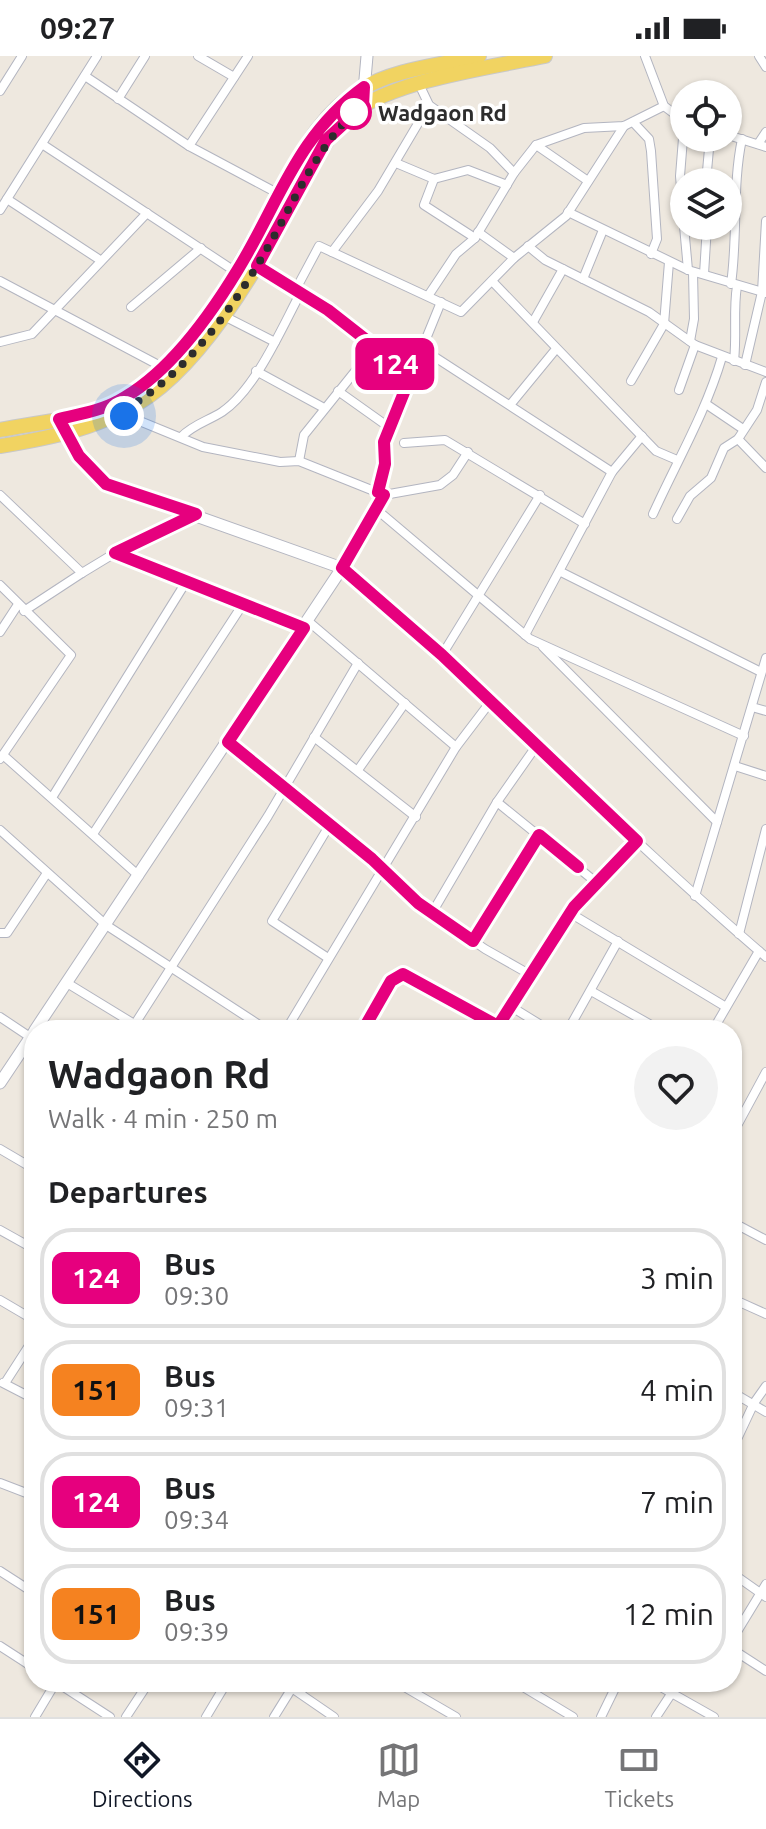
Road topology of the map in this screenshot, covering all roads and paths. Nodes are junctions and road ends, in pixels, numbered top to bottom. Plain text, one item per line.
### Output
1 (97, 56) edge
2 (145, 56) edge
3 (198, 56) edge
4 (248, 56) edge
5 (367, 56) edge
6 (479, 56) edge
7 (545, 56) edge
8 (645, 56) edge
9 (759, 56) edge
10 (18, 57) edge
11 (766, 67) edge
12 (85, 76) junction
13 (234, 77) junction
14 (419, 84) junction
15 (364, 87) junction
16 (0, 91) edge
17 (118, 99) junction
18 (429, 105) junction
19 (363, 106) junction
20 (664, 106) junction
21 (670, 111) edge
22 (628, 124) junction
23 (766, 132) edge
24 (742, 139) edge
25 (42, 144) junction
26 (536, 145) junction
27 (762, 145) edge
28 (189, 146) junction
29 (739, 152) edge
30 (396, 163) junction
31 (514, 173) junction
32 (434, 179) junction
33 (588, 181) junction
34 (507, 185) junction
35 (279, 194) junction
36 (7, 199) junction
37 (0, 210) edge
38 (568, 212) junction
39 (147, 213) junction
40 (766, 221) edge
41 (603, 230) junction
42 (476, 235) junction
43 (686, 240) edge
44 (706, 240) edge
45 (528, 246) junction
46 (201, 248) junction
47 (332, 252) junction
48 (651, 254) junction
49 (514, 258) junction
50 (100, 260) junction
51 (669, 262) junction
52 (257, 266) junction
53 (563, 269) junction
54 (690, 271) junction
55 (237, 273) junction
56 (704, 274) junction
57 (583, 279) junction
58 (0, 281) edge
59 (492, 281) junction
60 (734, 285) junction
61 (298, 290) junction
62 (764, 292) edge
63 (428, 296) junction
64 (441, 302) junction
65 (131, 307) dead end
66 (56, 309) junction
67 (222, 315) junction
68 (533, 322) junction
69 (664, 324) junction
70 (0, 342) edge
71 (275, 342) junction
72 (693, 343) junction
73 (373, 349) junction
74 (556, 349) junction
75 (424, 350) junction
76 (722, 357) junction
77 (734, 361) junction
78 (745, 365) junction
79 (168, 370) junction
80 (256, 371) junction
81 (766, 372) edge
82 (411, 375) junction
83 (631, 381) dead end
84 (766, 382) edge
85 (679, 390) dead end
86 (338, 391) junction
87 (706, 404) junction
88 (510, 405) junction
89 (324, 408) junction
90 (119, 413) junction
91 (59, 419) junction
92 (390, 428) junction
93 (743, 429) junction
94 (0, 430) edge
95 (64, 434) junction
96 (642, 436) junction
97 (181, 437) junction
98 (738, 439) junction
99 (404, 443) dead end
100 (0, 446) edge
101 (468, 452) junction
102 (677, 460) junction
103 (299, 461) junction
104 (766, 468) edge
105 (612, 472) junction
106 (381, 494) junction
107 (0, 495) edge
108 (540, 495) junction
109 (376, 509) junction
110 (196, 514) junction
111 (653, 514) dead end
112 (677, 519) dead end
113 (585, 524) junction
114 (115, 553) junction
115 (342, 568) junction
116 (561, 572) junction
117 (82, 573) junction
118 (186, 582) junction
119 (0, 585) edge
120 (479, 593) junction
121 (243, 604) junction
122 (21, 609) junction
123 (306, 624) junction
124 (0, 632) edge
125 (525, 635) junction
126 (539, 643) junction
127 (442, 655) junction
128 (766, 658) edge
129 (358, 663) junction
130 (761, 672) junction
131 (491, 701) junction
132 (405, 703) junction
133 (752, 707) junction
134 (766, 711) edge
135 (744, 736) junction
136 (314, 737) junction
137 (228, 742) junction
138 (537, 745) junction
139 (456, 747) junction
140 (1, 757) edge
141 (735, 766) junction
142 (358, 770) junction
143 (766, 776) edge
144 (285, 787) junction
145 (53, 796) junction
146 (497, 802) junction
147 (416, 817) junction
148 (717, 822) junction
149 (329, 826) junction
150 (766, 829) edge
151 (0, 830) edge
152 (93, 834) junction
153 (539, 835) junction
154 (637, 841) junction
155 (384, 870) junction
156 (47, 873) junction
157 (139, 876) junction
158 (597, 883) junction
159 (695, 896) junction
160 (432, 913) junction
161 (570, 913) junction
162 (106, 925) junction
163 (0, 933) edge
164 (739, 934) junction
165 (473, 941) junction
166 (618, 941) junction
167 (762, 954) edge
168 (328, 958) junction
169 (170, 967) junction
170 (529, 974) junction
171 (67, 983) junction
172 (591, 991) junction
173 (510, 1006) junction
174 (726, 1007) junction
175 (0, 1017) edge
176 (42, 1020) edge
177 (122, 1020) edge
178 (137, 1020) edge
179 (252, 1020) edge
180 (292, 1020) edge
181 (369, 1020) edge
182 (483, 1020) edge
183 (502, 1020) edge
184 (533, 1020) edge
185 (574, 1020) edge
186 (642, 1020) edge
187 (719, 1020) edge
188 (24, 1029) edge
189 (24, 1047) edge
190 (766, 1072) edge
191 (0, 1083) edge
192 (742, 1116) edge
193 (0, 1149) edge
194 (24, 1163) edge
195 (742, 1226) edge
196 (1, 1233) edge
197 (765, 1236) edge
198 (24, 1244) edge
199 (0, 1300) edge
200 (742, 1303) edge
201 (24, 1314) edge
202 (766, 1314) edge
203 (24, 1352) edge
204 (2, 1382) edge
205 (766, 1386) edge
206 (24, 1394) edge
207 (742, 1397) edge
208 (754, 1403) junction
209 (766, 1412) edge
210 (742, 1429) edge
211 (0, 1483) edge
212 (24, 1492) edge
213 (0, 1571) edge
214 (742, 1580) edge
215 (766, 1584) edge
216 (24, 1587) edge
217 (763, 1595) edge
218 (742, 1625) edge
219 (0, 1646) edge
220 (742, 1655) edge
221 (24, 1662) edge
222 (766, 1671) edge
223 (50, 1692) edge
224 (71, 1692) edge
225 (142, 1692) edge
226 (221, 1692) edge
227 (290, 1692) edge
228 (298, 1692) edge
229 (413, 1692) edge
230 (540, 1692) edge
231 (613, 1692) edge
232 (672, 1692) edge
233 (675, 1692) edge
234 (35, 1717) edge
235 (110, 1717) edge
236 (126, 1717) edge
237 (206, 1717) edge
238 (274, 1717) edge
239 (334, 1717) edge
240 (456, 1717) edge
241 (573, 1717) edge
242 (601, 1717) edge
243 (656, 1717) edge
244 (714, 1717) edge

1 - 12 street
2 - 17 street
3 - 13 street
4 - 13 street
5 - 15 street
6 - 15 main road
7 - 14 main road
8 - 20 street
9 - 11 street
10 - 16 street
12 - 17 street
12 - 25 street
13 - 28 street
14 - 18 street
14 - 19 main road
15 - 19 street
15 - 35 main road
17 - 28 street
18 - 30 street
18 - 31 street
19 - 52 main road
20 - 21 street
20 - 22 street
22 - 26 street
22 - 33 street
22 - 48 street
23 - 27 street
24 - 27 street
25 - 36 street
25 - 39 street
26 - 31 street
26 - 33 street
28 - 35 street
29 - 60 street
30 - 32 street
30 - 47 street
31 - 34 street
32 - 34 street
32 - 42 street
33 - 38 street
34 - 42 street
35 - 55 main road
36 - 37 street
36 - 50 street
38 - 41 street
38 - 45 street
39 - 46 street
39 - 50 street
40 - 62 street
41 - 48 street
41 - 57 street
42 - 49 street
42 - 63 street
43 - 54 street
44 - 56 street
45 - 49 street
45 - 53 street
46 - 55 street
46 - 65 street
47 - 61 street
47 - 63 street
48 - 51 street
49 - 59 street
50 - 66 street
51 - 54 street
51 - 69 street
52 - 61 street
52 - 67 main road
53 - 57 street
53 - 68 street
54 - 56 street
54 - 72 street
55 - 79 main road
56 - 60 street
57 - 69 street
58 - 66 street
59 - 64 street
59 - 68 street
60 - 62 street
60 - 77 street
61 - 71 street
61 - 73 street
62 - 78 street
63 - 64 street
64 - 75 street
66 - 70 street
66 - 79 street
67 - 71 street
67 - 79 main road
68 - 74 street
69 - 72 street
69 - 83 street
71 - 80 street
72 - 76 street
72 - 85 street
73 - 82 street
73 - 86 street
74 - 88 street
74 - 96 street
75 - 82 street
75 - 88 street
76 - 77 street
76 - 87 street
77 - 78 street
78 - 81 street
79 - 90 main road
79 - 91 main road
80 - 89 street
80 - 97 street
82 - 92 street
84 - 93 street
86 - 89 street
86 - 92 street
87 - 93 street
87 - 102 street
88 - 105 street
89 - 103 street
90 - 95 main road
90 - 97 street
91 - 94 main road
91 - 95 street
92 - 106 street
93 - 98 street
95 - 100 main road
95 - 110 street
96 - 102 street
96 - 105 street
97 - 103 street
98 - 104 street
98 - 112 street
99 - 101 street
101 - 106 street
101 - 108 street
102 - 111 street
103 - 106 street
105 - 113 street
106 - 109 street
107 - 117 street
108 - 113 street
108 - 120 street
109 - 115 street
109 - 120 street
110 - 114 street
110 - 115 street
113 - 116 street
114 - 117 street
114 - 118 street
115 - 123 street
115 - 127 street
116 - 125 street
116 - 130 street
117 - 122 street
118 - 121 street
118 - 145 street
119 - 122 street
120 - 125 street
120 - 127 street
121 - 123 street
121 - 152 street
122 - 124 street
122 - 140 street
123 - 129 street
123 - 137 street
125 - 126 street
126 - 135 street
126 - 148 street
127 - 131 street
128 - 130 street
129 - 132 street
129 - 136 street
130 - 133 street
131 - 138 street
131 - 139 street
132 - 139 street
132 - 142 street
133 - 134 street
133 - 135 street
135 - 141 street
136 - 142 street
136 - 144 street
137 - 144 street
137 - 157 street
138 - 146 street
138 - 154 street
139 - 147 street
140 - 145 street
141 - 143 street
141 - 148 street
142 - 147 street
144 - 149 street
144 - 169 street
145 - 152 street
146 - 153 street
146 - 160 street
147 - 155 street
148 - 159 street
149 - 155 street
149 - 168 street
150 - 164 street
151 - 156 street
152 - 157 street
153 - 158 street
153 - 165 street
154 - 158 street
154 - 159 street
155 - 160 street
155 - 168 street
156 - 162 street
156 - 163 street
157 - 162 street
158 - 161 street
159 - 164 street
160 - 165 street
161 - 166 street
161 - 170 street
162 - 169 street
162 - 171 street
164 - 167 street
165 - 170 street
166 - 172 street
166 - 174 street
167 - 174 street
168 - 180 street
169 - 178 street
169 - 179 street
170 - 173 street
171 - 176 street
171 - 177 street
172 - 185 street
172 - 186 street
173 - 183 street
173 - 184 street
174 - 187 street
175 - 188 street
181 - 182 street
189 - 191 street
190 - 192 street
193 - 194 street
195 - 197 street
196 - 198 street
199 - 201 street
200 - 202 street
203 - 204 street
204 - 206 street
205 - 208 street
207 - 208 street
208 - 209 street
208 - 210 street
211 - 212 street
213 - 216 street
214 - 217 street
215 - 217 street
217 - 218 street
219 - 221 street
220 - 222 street
223 - 234 street
224 - 235 street
225 - 236 street
226 - 237 street
227 - 238 street
228 - 239 street
229 - 240 street
230 - 241 street
231 - 242 street
232 - 243 street
233 - 244 street

